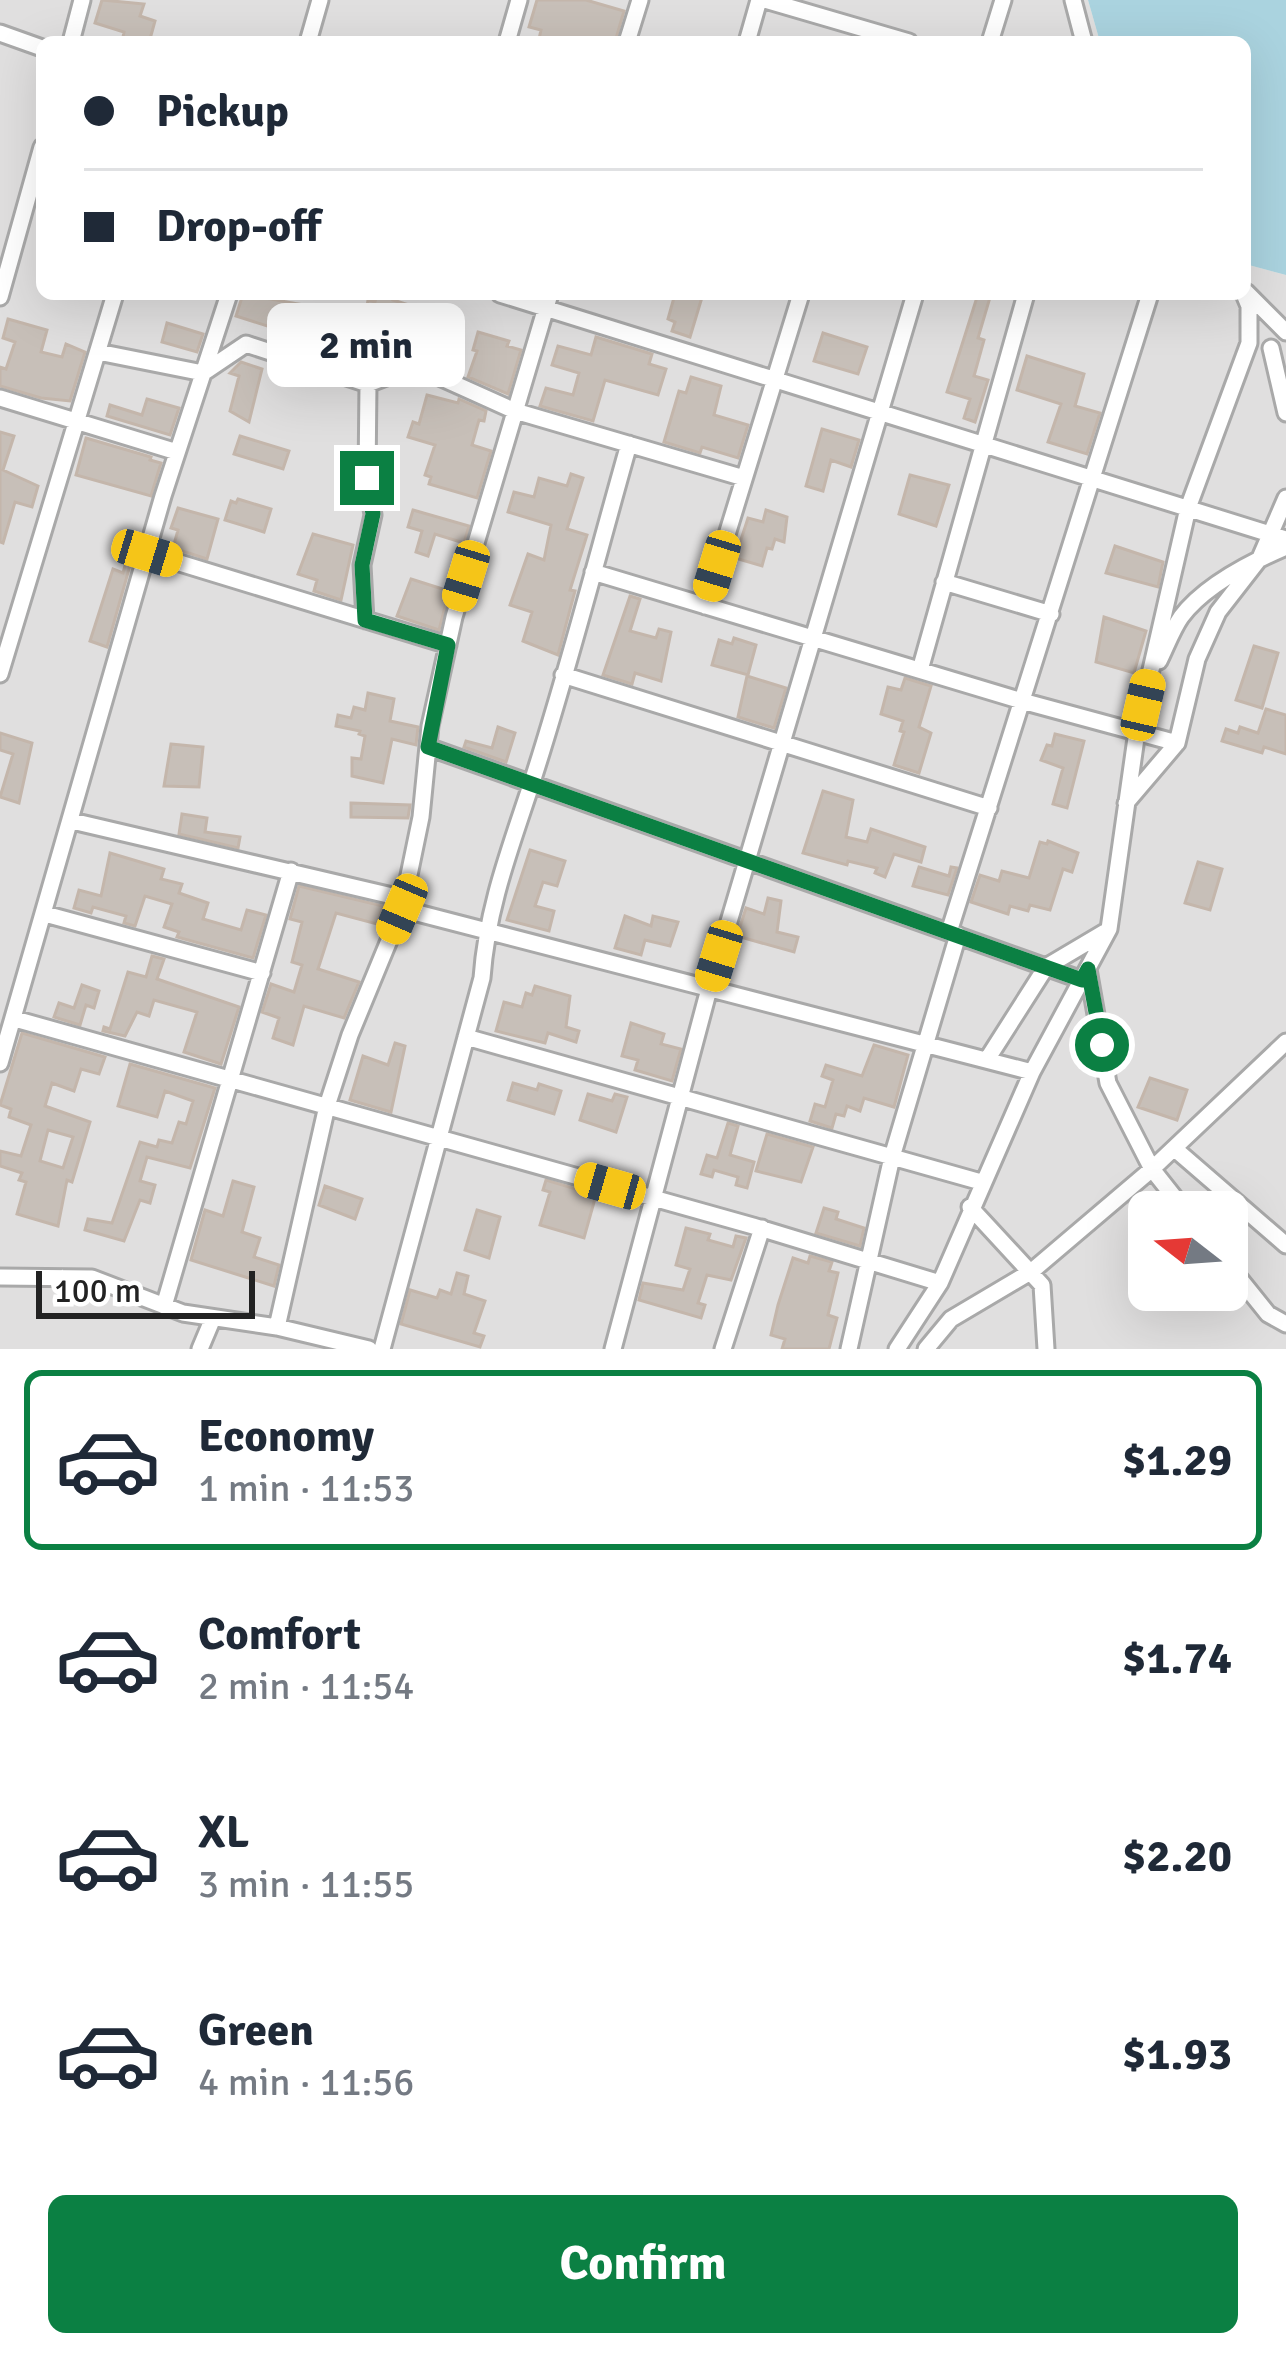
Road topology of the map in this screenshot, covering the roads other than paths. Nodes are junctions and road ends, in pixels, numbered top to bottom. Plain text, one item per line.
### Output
1 (82, 0) edge
2 (320, 0) edge
3 (519, 0) edge
4 (640, 0) edge
5 (762, 0) edge
6 (1004, 0) edge
7 (1073, 0) edge
8 (0, 32) edge
9 (73, 36) edge
10 (310, 36) edge
11 (509, 36) edge
12 (629, 36) edge
13 (749, 36) edge
14 (888, 36) edge
15 (993, 36) edge
16 (1082, 36) edge
17 (36, 46) edge
18 (36, 170) edge
19 (0, 297) edge
20 (1251, 298) edge
21 (113, 300) edge
22 (227, 300) edge
23 (799, 300) edge
24 (913, 300) edge
25 (1024, 300) edge
26 (1148, 300) edge
27 (1248, 300) edge
28 (548, 302) edge
29 (1286, 332) edge
30 (1249, 343) junction
31 (1278, 350) edge
32 (98, 352) junction
33 (203, 373) junction
34 (774, 378) junction
35 (368, 385) junction
36 (0, 398) edge
37 (515, 411) junction
38 (881, 411) junction
39 (1286, 413) edge
40 (77, 421) junction
41 (982, 441) junction
42 (629, 445) junction
43 (177, 452) junction
44 (1095, 477) junction
45 (744, 478) junction
46 (1286, 498) edge
47 (1189, 508) junction
48 (1280, 541) edge
49 (147, 553) junction
50 (1259, 558) junction
51 (592, 572) junction
52 (944, 582) junction
53 (705, 606) junction
54 (1051, 614) junction
55 (365, 620) junction
56 (813, 638) junction
57 (448, 645) junction
58 (3, 652) edge
59 (920, 670) junction
60 (0, 674) edge
61 (563, 675) junction
62 (1149, 680) junction
63 (1022, 701) junction
64 (1137, 731) junction
65 (1177, 743) junction
66 (781, 745) junction
67 (428, 747) junction
68 (532, 784) junction
69 (1126, 803) junction
70 (989, 808) junction
71 (71, 821) junction
72 (747, 861) junction
73 (291, 871) junction
74 (404, 904) junction
75 (45, 914) junction
76 (486, 929) junction
77 (1109, 929) junction
78 (953, 934) junction
79 (1046, 967) junction
80 (262, 973) junction
81 (1085, 974) junction
82 (709, 988) junction
83 (15, 1019) junction
84 (466, 1037) junction
85 (1286, 1042) edge
86 (925, 1043) junction
87 (988, 1058) junction
88 (0, 1063) edge
89 (1032, 1072) junction
90 (231, 1079) junction
91 (680, 1098) junction
92 (327, 1106) junction
93 (438, 1138) junction
94 (1175, 1149) junction
95 (892, 1157) junction
96 (1152, 1169) junction
97 (981, 1182) junction
98 (1169, 1191) edge
99 (654, 1198) junction
100 (970, 1207) junction
101 (762, 1228) junction
102 (1286, 1245) edge
103 (868, 1261) junction
104 (1032, 1271) junction
105 (0, 1277) edge
106 (940, 1282) junction
107 (1248, 1289) edge
108 (164, 1306) junction
109 (214, 1318) junction
110 (1286, 1324) edge
111 (277, 1327) junction
112 (200, 1349) edge
113 (369, 1349) edge
114 (382, 1349) edge
115 (614, 1349) edge
116 (723, 1349) edge
117 (849, 1349) edge
118 (898, 1349) edge
119 (926, 1349) edge
120 (1046, 1349) edge

1 - 9 street
2 - 10 street
3 - 11 street
4 - 12 street
5 - 13 street
5 - 14 street
6 - 15 street
7 - 16 street
8 - 17 street
18 - 19 street
20 - 29 street
21 - 32 street
22 - 33 street
23 - 34 street
24 - 38 street
25 - 41 street
26 - 44 street
27 - 30 street
28 - 34 street
28 - 37 street
30 - 31 street
30 - 47 street
31 - 39 street
32 - 33 street
32 - 40 street
33 - 35 street
33 - 43 street
34 - 38 street
34 - 45 street
35 - 37 street
35 - 55 street
36 - 40 street
37 - 42 street
37 - 57 street
38 - 41 street
38 - 56 street
40 - 43 street
40 - 58 street
41 - 44 street
41 - 52 street
42 - 45 street
42 - 51 street
43 - 49 street
44 - 47 street
44 - 54 street
45 - 53 street
46 - 48 street
47 - 48 street
47 - 62 street
48 - 50 street
49 - 55 street
49 - 71 street
50 - 62 street
50 - 65 street
51 - 53 street
51 - 61 street
52 - 54 street
52 - 59 street
53 - 56 street
54 - 63 street
55 - 57 street
56 - 59 street
56 - 66 street
57 - 67 street
58 - 60 street
59 - 63 street
61 - 66 street
61 - 68 street
62 - 64 street
63 - 64 street
63 - 70 street
64 - 65 street
64 - 69 street
65 - 69 street
66 - 70 street
66 - 72 street
67 - 68 street
67 - 74 street
68 - 72 street
68 - 76 street
69 - 77 street
70 - 78 street
71 - 73 street
71 - 75 street
72 - 78 street
72 - 82 street
73 - 74 street
73 - 80 street
74 - 76 street
74 - 92 street
75 - 80 street
75 - 83 street
76 - 82 street
76 - 84 street
77 - 79 street
77 - 81 street
78 - 79 street
78 - 86 street
79 - 81 street
79 - 87 street
80 - 90 street
81 - 89 street
81 - 96 street
82 - 86 street
82 - 91 street
83 - 88 street
83 - 90 street
84 - 91 street
84 - 93 street
85 - 94 street
86 - 87 street
86 - 95 street
87 - 89 street
89 - 97 street
90 - 92 street
90 - 108 street
91 - 95 street
91 - 99 street
92 - 93 street
92 - 111 street
93 - 99 street
93 - 114 street
94 - 96 street
94 - 102 street
95 - 97 street
95 - 103 street
96 - 98 street
96 - 104 street
97 - 100 street
99 - 101 street
99 - 115 street
100 - 104 street
100 - 106 street
101 - 103 street
101 - 116 street
103 - 106 street
103 - 117 street
104 - 119 street
104 - 120 street
105 - 108 street
106 - 118 street
107 - 110 street
108 - 109 street
109 - 111 street
109 - 112 street
111 - 113 street

